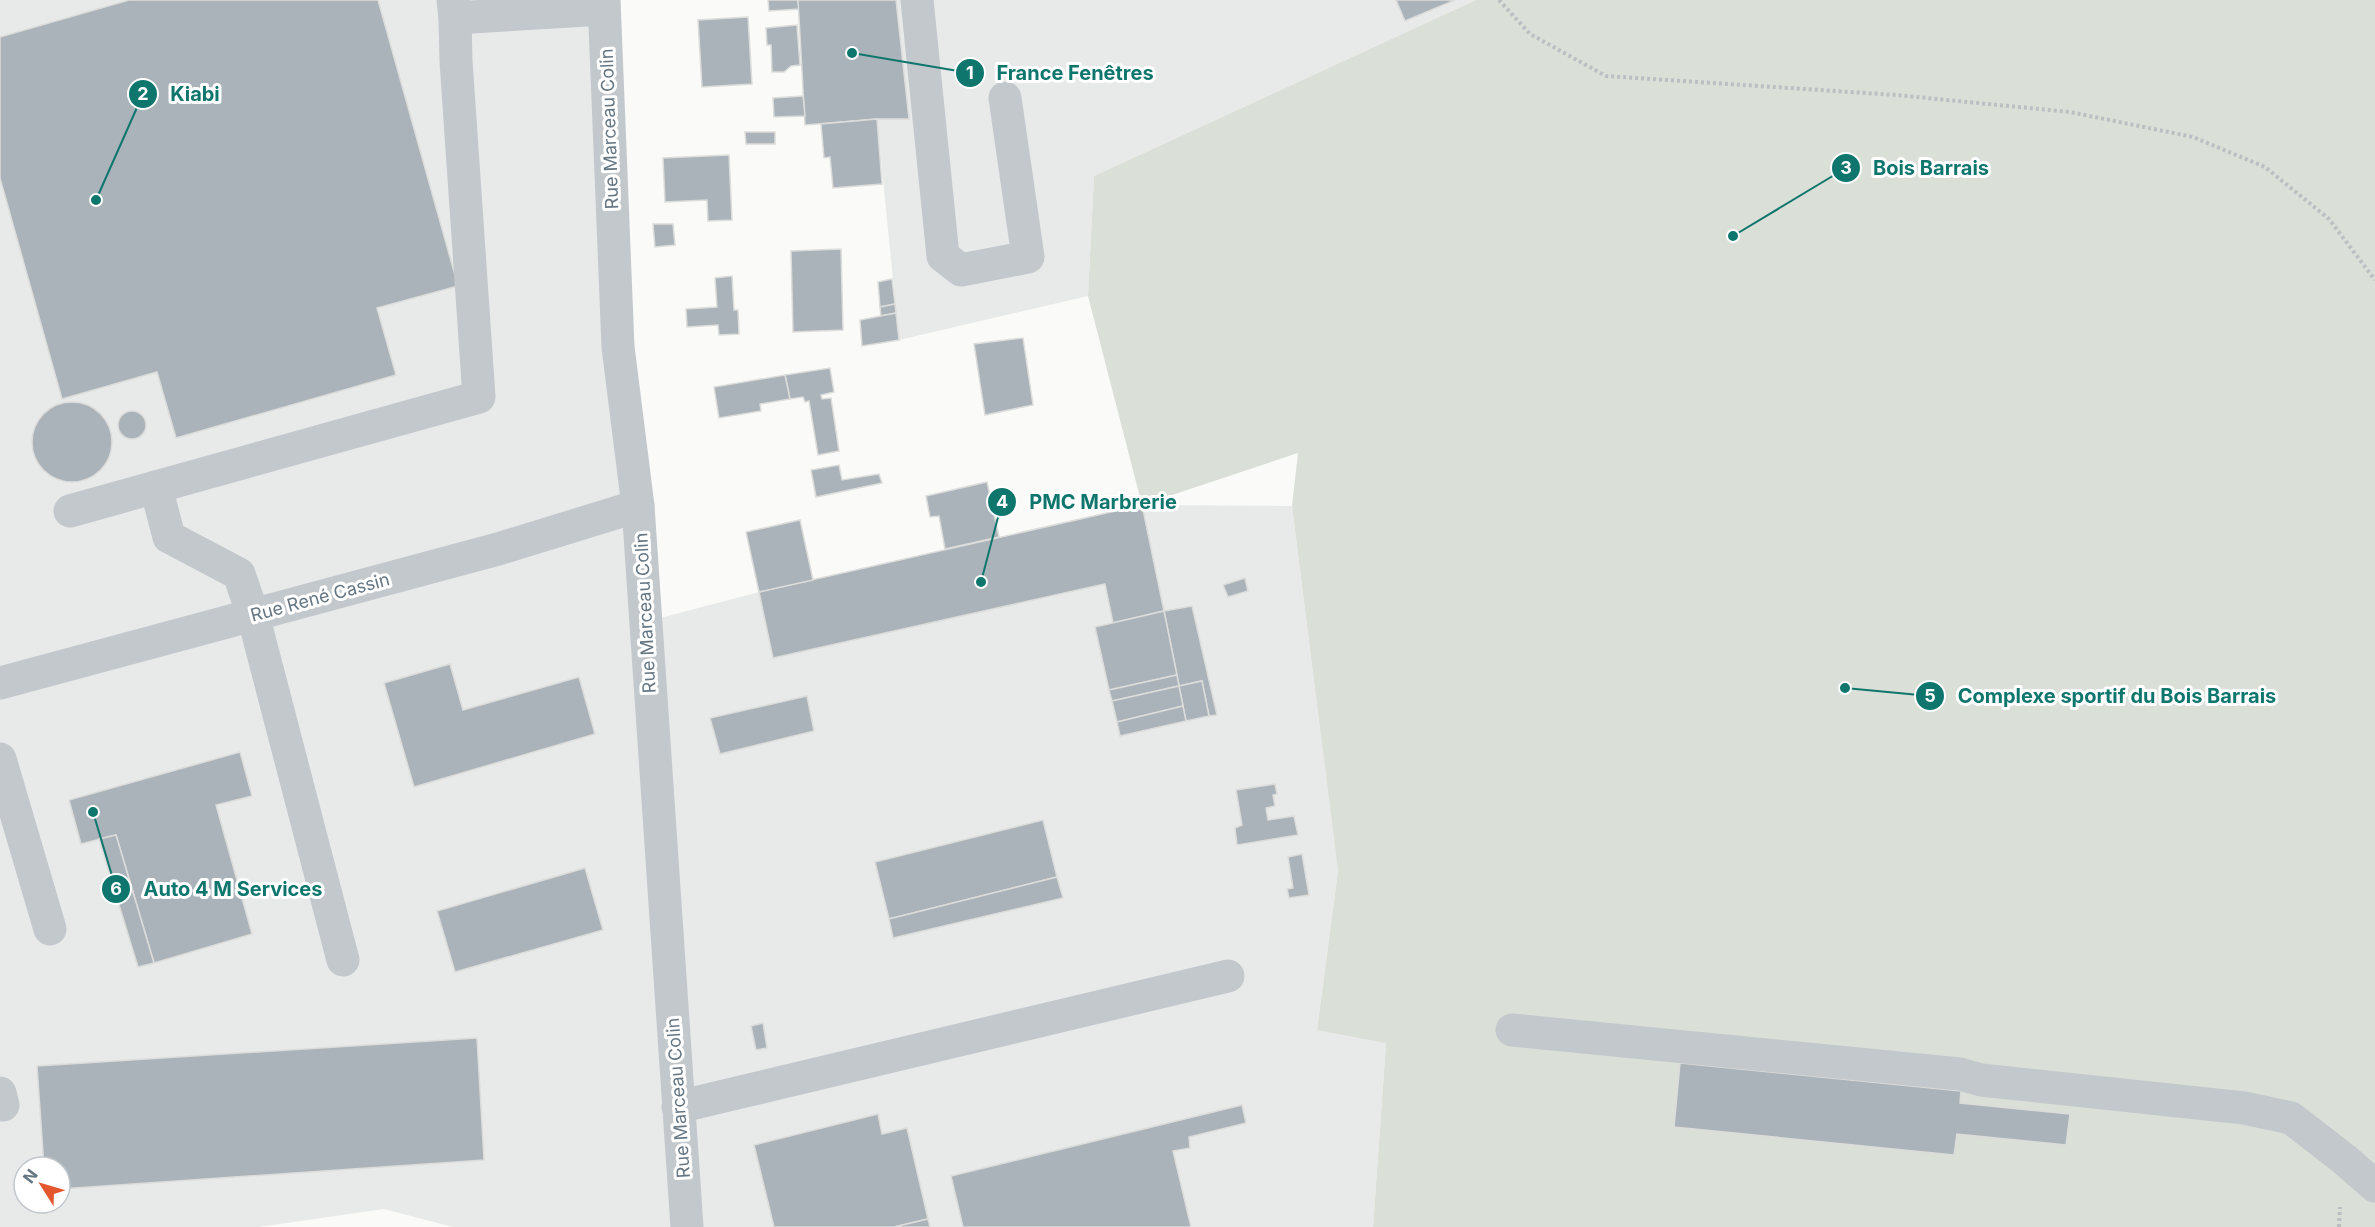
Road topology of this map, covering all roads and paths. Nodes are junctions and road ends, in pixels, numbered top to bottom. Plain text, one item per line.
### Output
1 (917, 0) edge
2 (1499, 0) edge
3 (604, 5) edge
4 (454, 9) edge
5 (1005, 98) dead end
6 (2375, 280) edge
7 (156, 487) junction
8 (638, 506) junction
9 (70, 511) dead end
10 (253, 615) junction
11 (0, 683) edge
12 (0, 759) edge
13 (50, 929) dead end
14 (344, 960) dead end
15 (1228, 976) dead end
16 (1512, 1030) dead end
17 (678, 1107) junction
18 (2375, 1186) edge
19 (687, 1227) edge

1 - 5 street
2 - 6 path
3 - 4 street
3 - 8 street, Rue Marceau Colin
4 - 7 street
7 - 9 street
7 - 10 street
8 - 10 street, Rue René Cassin
8 - 17 street, Rue Marceau Colin
10 - 11 street, Rue René Cassin
10 - 14 street
12 - 13 street
15 - 17 street
16 - 18 street
17 - 19 street, Rue Marceau Colin

